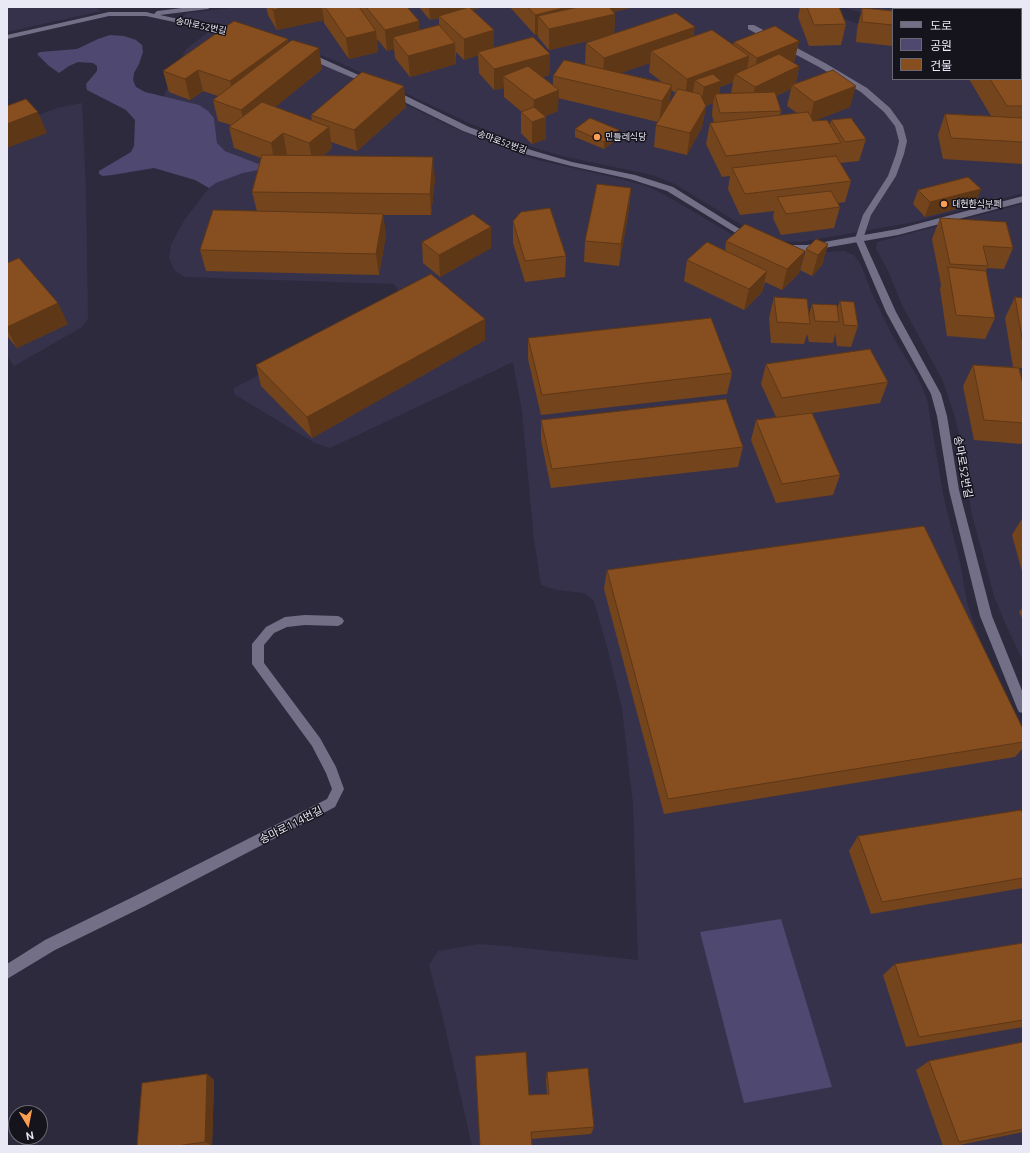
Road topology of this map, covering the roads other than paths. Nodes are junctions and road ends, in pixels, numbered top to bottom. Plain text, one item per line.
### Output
1 (208, 7) edge
2 (146, 14) junction
3 (751, 27) dead end
4 (242, 35) edge
5 (7, 37) edge
6 (300, 53) edge
7 (375, 84) edge
8 (389, 90) edge
9 (1023, 199) edge
10 (859, 239) junction
11 (758, 243) edge
12 (776, 247) edge
13 (338, 621) dead end
14 (1023, 708) edge
15 (7, 972) edge

1 - 2 street
2 - 4 street, 송마로52번길
2 - 5 street
3 - 10 street
6 - 7 street
8 - 11 street, 송마로52번길
9 - 10 street
10 - 12 street
10 - 14 street, 송마로52번길
13 - 15 street, 송마로114번길

